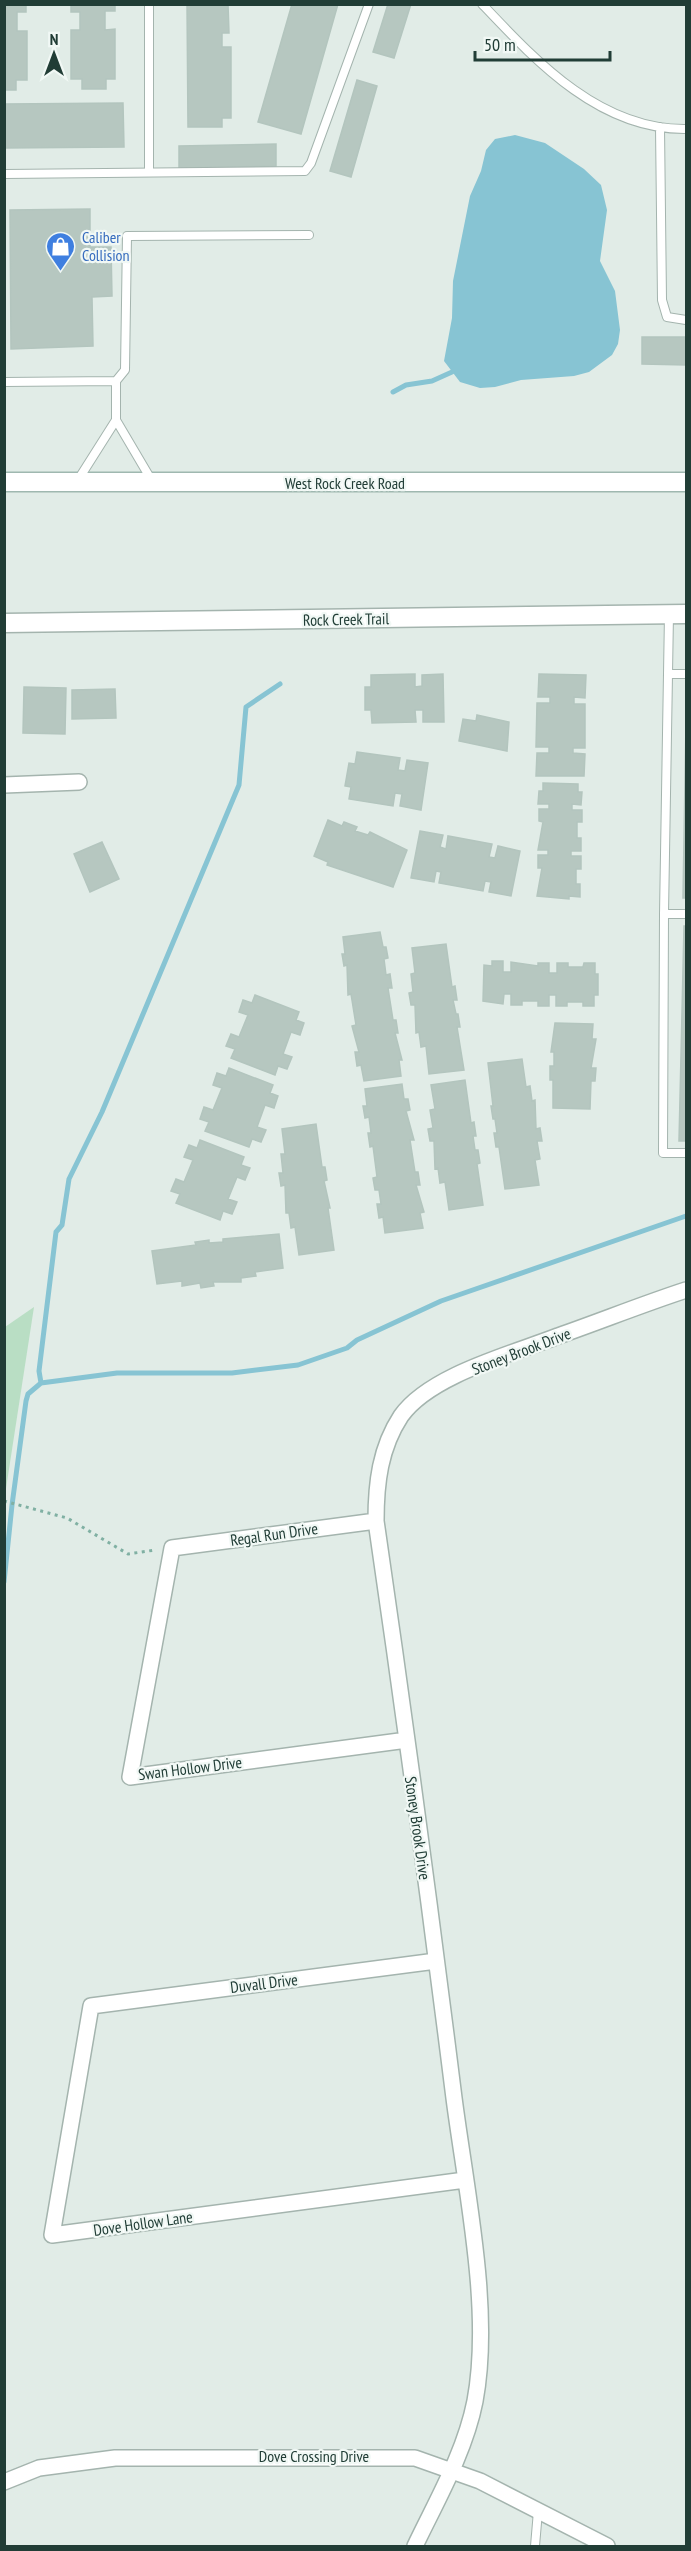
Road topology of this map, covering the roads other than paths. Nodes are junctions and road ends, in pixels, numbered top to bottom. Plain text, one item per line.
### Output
1 (149, 4) edge
2 (369, 4) edge
3 (482, 4) edge
4 (660, 128) junction
5 (687, 129) edge
6 (149, 172) junction
7 (4, 174) edge
8 (309, 235) dead end
9 (687, 320) edge
10 (116, 381) junction
11 (4, 382) edge
12 (116, 420) junction
13 (687, 482) edge
14 (4, 483) edge
15 (76, 483) junction
16 (153, 483) junction
17 (678, 614) edge
18 (4, 623) edge
19 (668, 674) junction
20 (687, 674) edge
21 (79, 782) dead end
22 (4, 785) edge
23 (664, 914) junction
24 (687, 914) edge
25 (687, 1153) edge
26 (687, 1290) edge
27 (376, 1521) junction
28 (172, 1548) joint
29 (407, 1740) junction
30 (436, 1961) junction
31 (91, 2006) joint
32 (465, 2180) junction
33 (451, 2470) junction
34 (4, 2482) edge
35 (538, 2511) junction
36 (415, 2547) edge
37 (535, 2547) edge
38 (607, 2547) edge

1 - 6 lane
2 - 6 lane
3 - 4 lane
4 - 5 lane
4 - 9 lane
6 - 7 lane
8 - 10 lane
10 - 11 lane
10 - 12 lane
12 - 15 lane
12 - 16 lane
13 - 16 main road, West Rock Creek Road
14 - 15 main road, West Rock Creek Road
15 - 16 main road, West Rock Creek Road
17 - 18 main road, Rock Creek Trail
17 - 19 lane
19 - 20 lane
19 - 23 lane
21 - 22 street
23 - 24 lane
23 - 25 lane
26 - 27 street, Stoney Brook Drive
27 - 28 street, Regal Run Drive
27 - 29 street, Stoney Brook Drive
28 - 29 street, Swan Hollow Drive
29 - 30 street, Stoney Brook Drive
30 - 31 street, Duvall Drive
30 - 32 street, Stoney Brook Drive
31 - 32 street, Dove Hollow Lane
32 - 33 street, Stoney Brook Drive
33 - 34 street, Dove Crossing Drive
33 - 35 street, Dove Crossing Drive
33 - 36 street, Stoney Brook Drive
35 - 37 lane
35 - 38 street, Dove Crossing Drive

